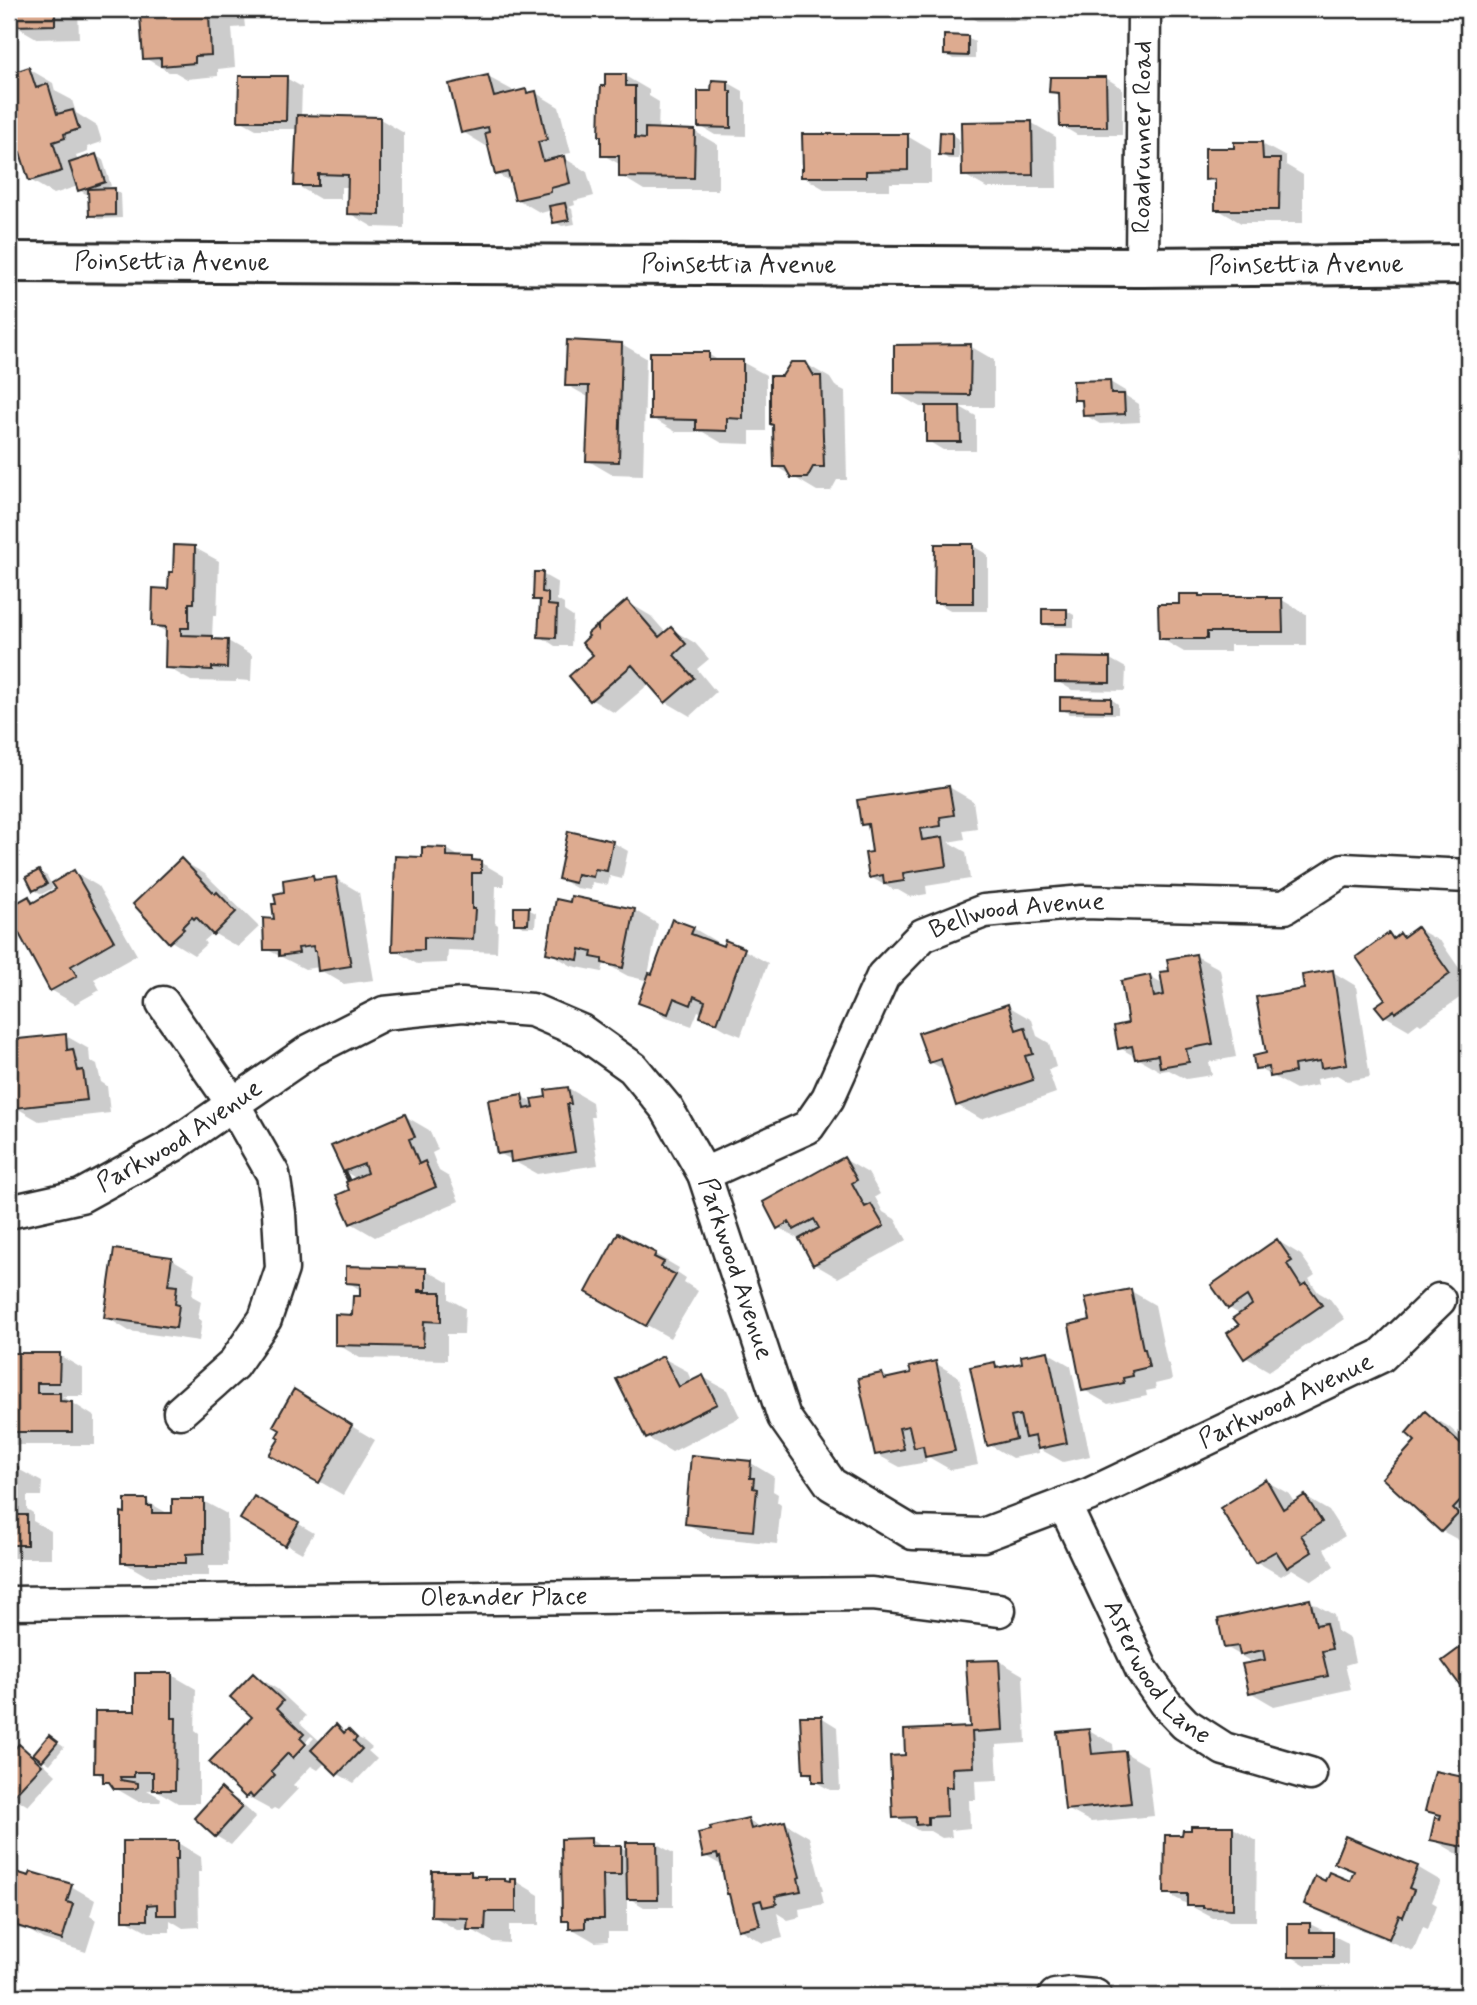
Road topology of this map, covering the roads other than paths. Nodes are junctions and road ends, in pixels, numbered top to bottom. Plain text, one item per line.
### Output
1 (1144, 9) edge
2 (9, 262) edge
3 (1468, 264) edge
4 (1142, 267) junction
5 (1468, 876) edge
6 (163, 1003) dead end
7 (233, 1104) junction
8 (704, 1174) junction
9 (10, 1210) edge
10 (1439, 1300) dead end
11 (180, 1412) dead end
12 (1064, 1504) junction
13 (9, 1602) edge
14 (999, 1609) dead end
15 (1310, 1774) dead end
16 (1055, 1996) edge
17 (1095, 1996) edge

1 - 4 street, Roadrunner Road
2 - 4 street, Poinsettia Avenue
3 - 4 street, Poinsettia Avenue
5 - 8 street, Bellwood Avenue
6 - 7 street
7 - 8 street, Parkwood Avenue
7 - 9 street, Parkwood Avenue
7 - 11 street
8 - 12 street, Parkwood Avenue
10 - 12 street, Parkwood Avenue
12 - 15 street, Asterwood Lane
13 - 14 street, Oleander Place
16 - 17 street

